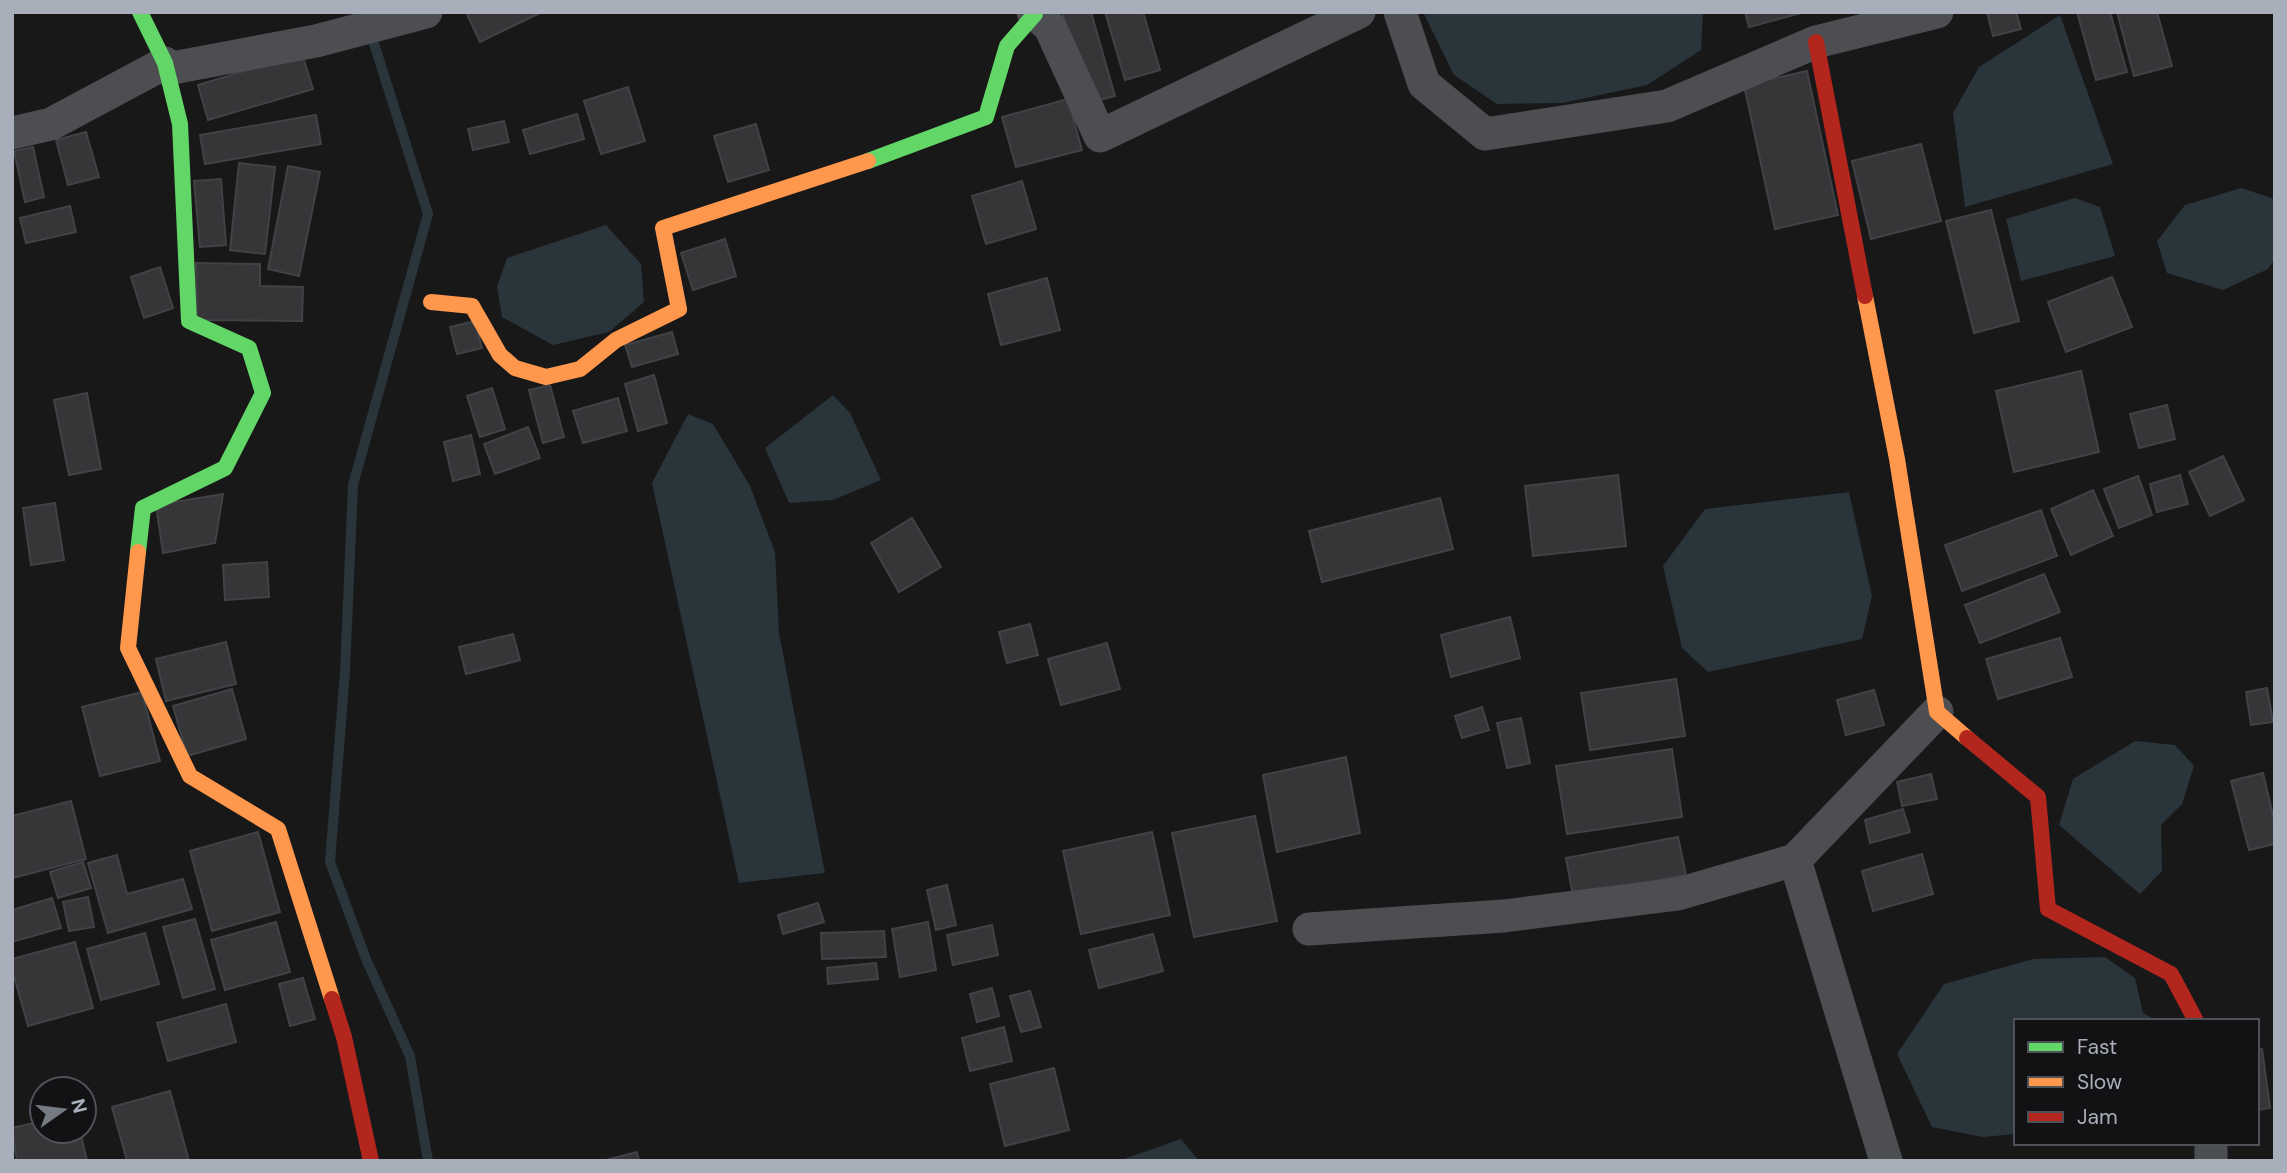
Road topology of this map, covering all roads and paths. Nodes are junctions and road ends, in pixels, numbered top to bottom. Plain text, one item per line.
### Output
1 (140, 12) edge
2 (1359, 12) edge
3 (1400, 12) edge
4 (1937, 12) edge
5 (1034, 13) edge
6 (423, 14) edge
7 (1816, 42) junction
8 (166, 66) junction
9 (12, 134) edge
10 (431, 302) dead end
11 (1937, 712) junction
12 (1795, 860) junction
13 (1308, 929) dead end
14 (2195, 1019) edge
15 (371, 1161) edge
16 (1886, 1161) edge

1 - 8 street
2 - 5 street
3 - 7 street
4 - 7 street
5 - 10 street
6 - 8 street
7 - 11 street
8 - 9 street
8 - 15 street
11 - 12 street
11 - 14 street
12 - 13 street
12 - 16 street

